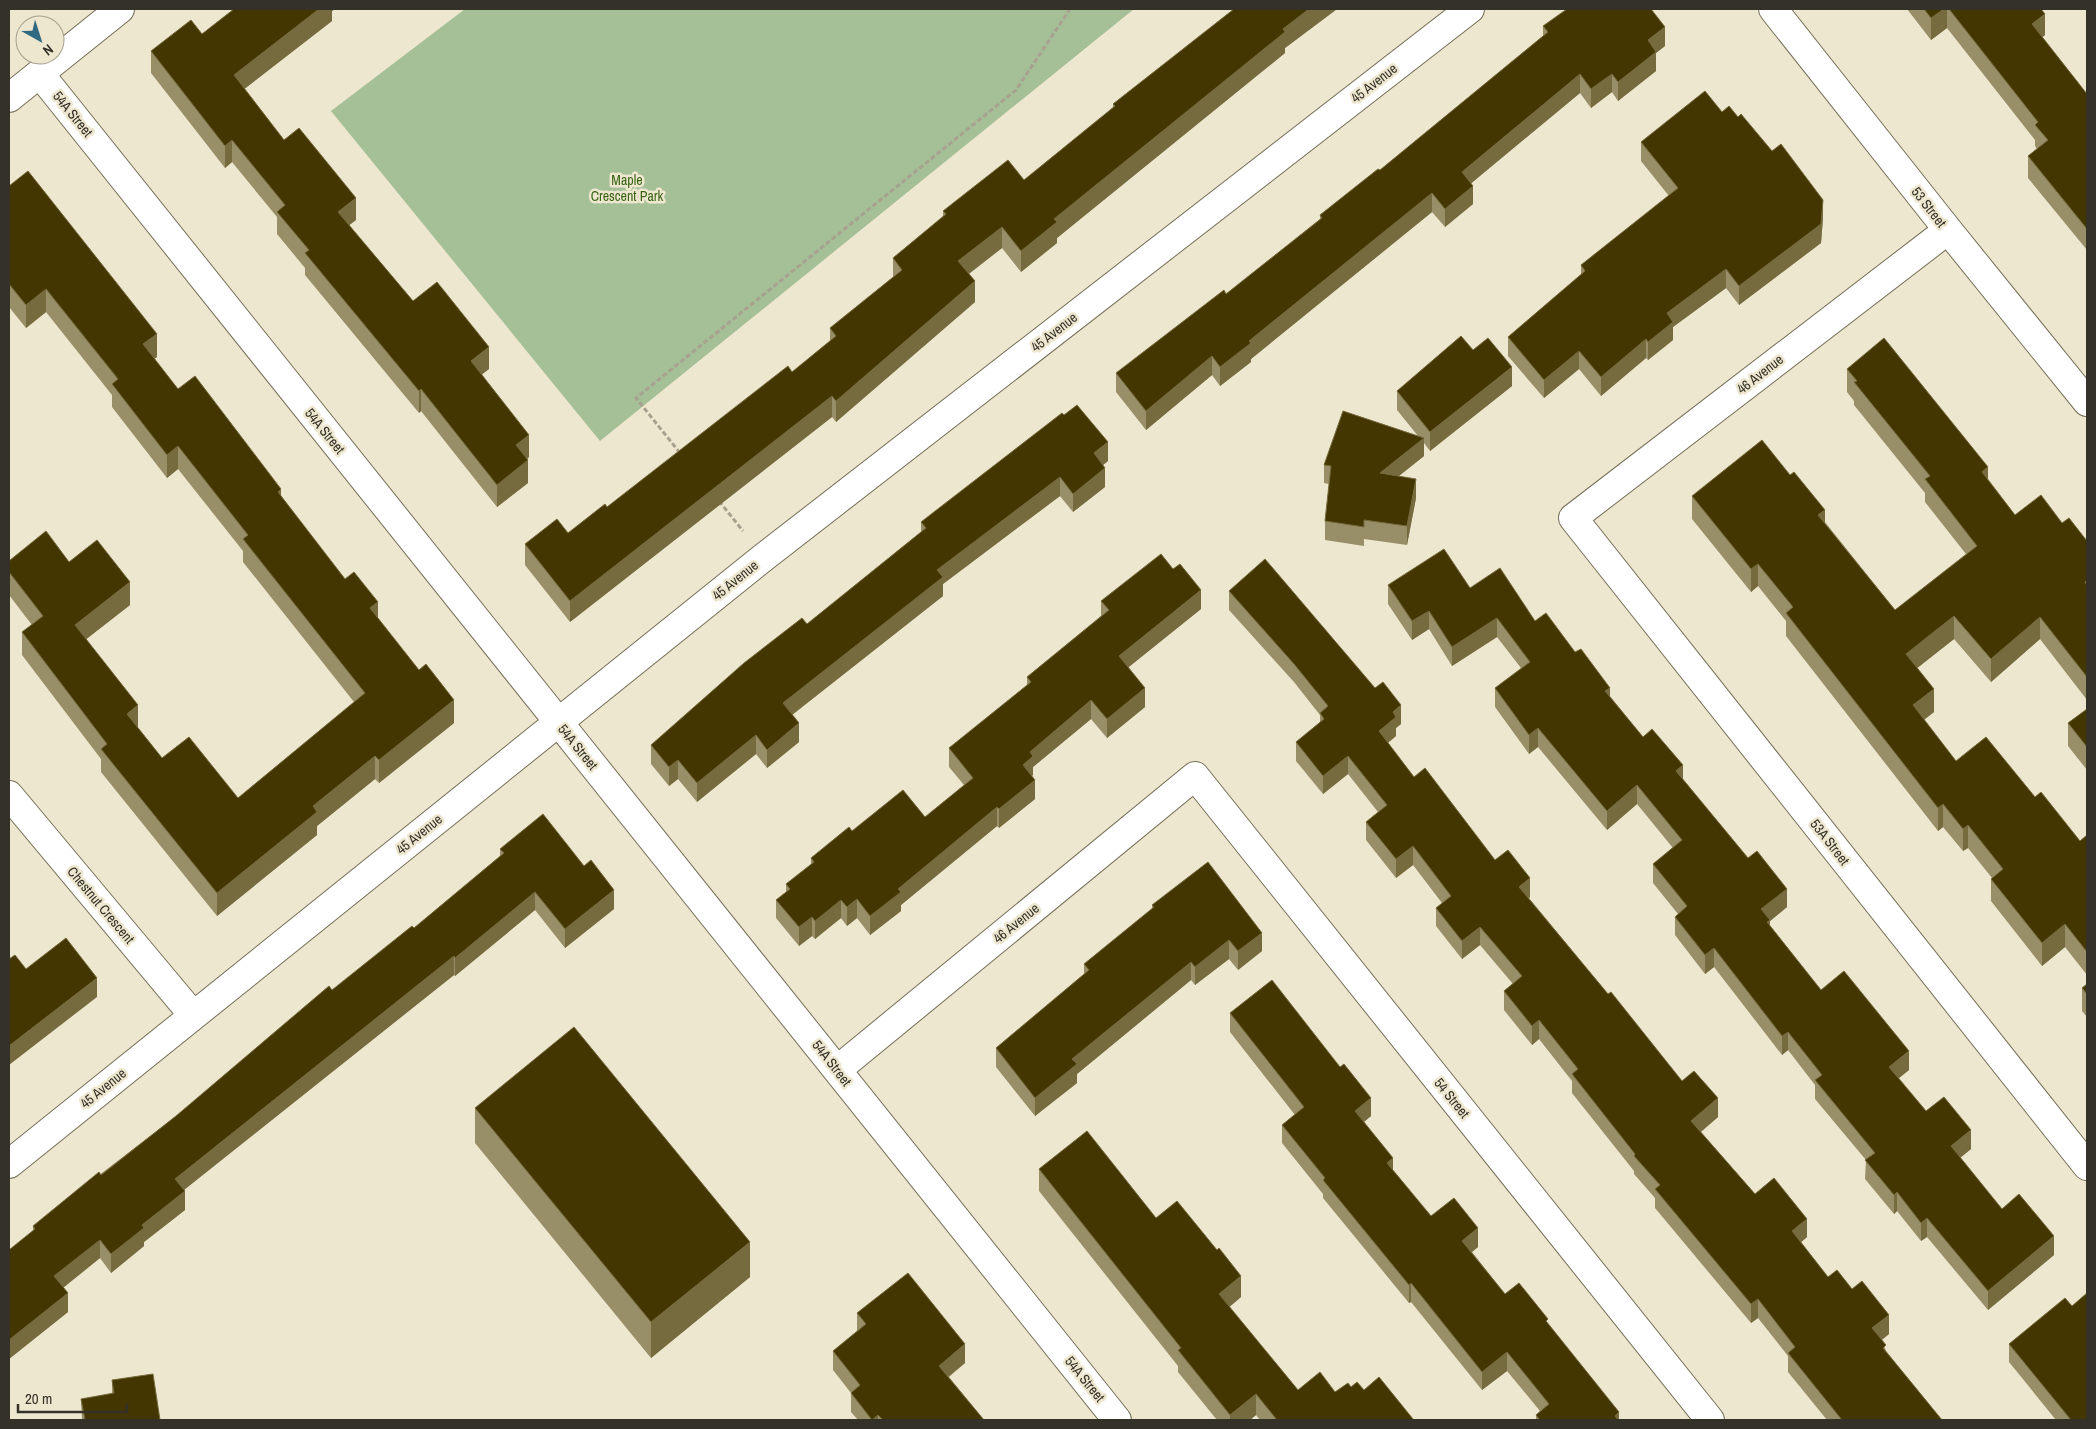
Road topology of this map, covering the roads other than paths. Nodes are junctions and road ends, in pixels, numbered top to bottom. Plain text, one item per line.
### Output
1 (120, 9) edge
2 (1470, 9) edge
3 (1773, 9) edge
4 (40, 74) junction
5 (9, 98) edge
6 (1948, 230) junction
7 (2087, 402) edge
8 (1573, 518) joint
9 (558, 722) junction
10 (1195, 776) joint
11 (9, 795) edge
12 (193, 1014) junction
13 (837, 1070) junction
14 (9, 1164) edge
15 (2087, 1166) edge
16 (1117, 1420) edge
17 (1710, 1420) edge

1 - 4 street
2 - 9 street, 45 Avenue
3 - 6 street, 53 Street
4 - 5 street
4 - 9 street, 54A Street
6 - 7 street, 53 Street
6 - 8 street, 46 Avenue
8 - 15 street, 53A Street
9 - 12 street, 45 Avenue
9 - 13 street, 54A Street
10 - 13 street, 46 Avenue
10 - 17 street, 54 Street
11 - 12 street, Chestnut Crescent
12 - 14 street, 45 Avenue
13 - 16 street, 54A Street

